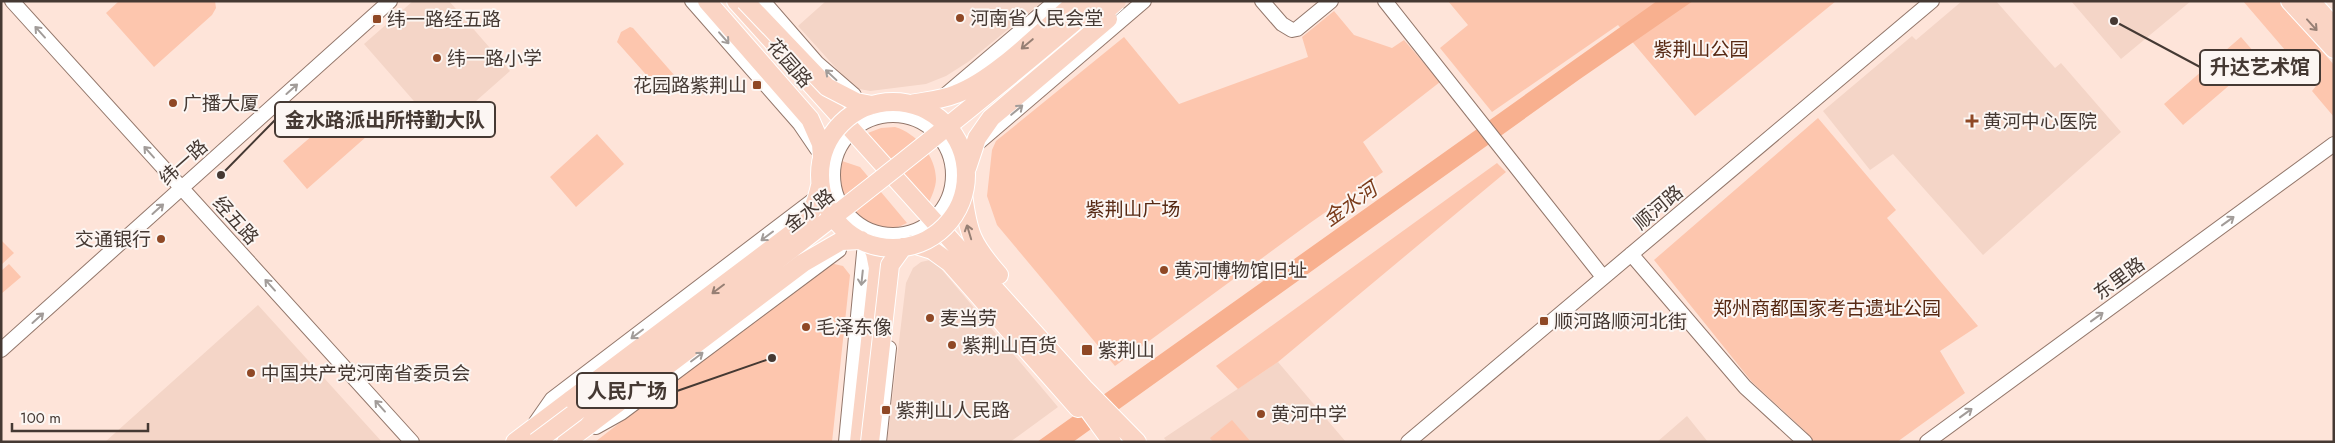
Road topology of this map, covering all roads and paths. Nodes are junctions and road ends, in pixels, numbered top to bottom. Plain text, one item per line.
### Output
1 (12, 1) edge
2 (390, 1) edge
3 (692, 1) edge
4 (707, 1) edge
5 (722, 1) edge
6 (736, 1) edge
7 (745, 1) edge
8 (764, 1) edge
9 (1056, 1) edge
10 (1077, 1) edge
11 (1099, 1) edge
12 (1117, 1) edge
13 (1129, 1) edge
14 (1144, 1) edge
15 (1262, 1) edge
16 (1331, 1) edge
17 (1385, 1) edge
18 (1932, 1) edge
19 (2290, 1) edge
20 (2310, 1) edge
21 (2334, 27) edge
22 (2334, 49) edge
23 (878, 110) junction
24 (913, 111) junction
25 (848, 134) junction
26 (2334, 144) edge
27 (959, 169) junction
28 (827, 175) junction
29 (182, 188) junction
30 (963, 194) junction
31 (929, 223) junction
32 (866, 238) junction
33 (906, 242) junction
34 (1631, 254) junction
35 (1603, 277) junction
36 (1, 350) edge
37 (1081, 391) junction
38 (533, 436) edge
39 (1109, 438) edge
40 (412, 442) edge
41 (514, 442) edge
42 (555, 442) edge
43 (568, 442) edge
44 (846, 442) edge
45 (859, 442) edge
46 (870, 442) edge
47 (880, 442) edge
48 (1137, 442) edge
49 (1408, 442) edge
50 (1805, 442) edge
51 (1927, 442) edge

29 -> 1 street, 经五路
29 -> 2 street, 纬一路
3 -> 28 street
4 - 28 main road, 花园路, bridge
5 - 25 main road
6 - 25 main road
7 - 23 main road, 花园路, bridge
23 -> 8 street
9 - 24 street
10 -> 24 main road, bridge
11 - 38 main road, 金水路, bridge
12 - 42 main road, 金水路, bridge
13 - 27 main road, bridge
27 -> 14 street
15 - 16 street
17 - 35 street
18 - 34 street, 顺河路
19 -> 22 main road
20 - 21 main road
23 - 24 main road, bridge
23 - 25 street
23 - 28 main road, bridge
24 - 27 main road, bridge
25 - 28 street
25 - 31 main road
51 -> 26 street, 东里路
27 - 30 main road, bridge
27 - 31 street
28 - 32 main road, bridge
28 -> 38 street
28 -> 38 main road, bridge
36 -> 29 street, 纬一路
40 -> 29 street, 经五路
30 - 33 main road, bridge
37 -> 30 main road
31 - 33 street
31 - 37 main road
32 - 33 main road, bridge
43 -> 32 street
32 - 43 main road, bridge
32 -> 44 street
32 - 45 main road
33 - 37 main road
33 - 46 main road, bridge
33 - 47 street
34 - 35 street, 顺河路
34 - 50 street
35 - 49 street, 顺河路
37 - 39 main road
37 - 48 main road
38 - 41 main road

